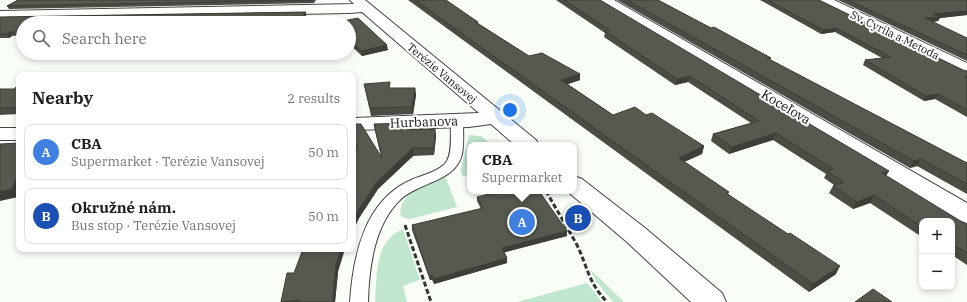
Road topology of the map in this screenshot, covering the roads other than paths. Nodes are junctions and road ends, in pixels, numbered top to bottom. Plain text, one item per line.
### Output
1 (604, 0) edge
2 (824, 0) edge
3 (361, 3) edge
4 (0, 15) edge
5 (967, 70) edge
6 (494, 117) junction
7 (457, 121) junction
8 (356, 124) edge
9 (0, 134) edge
10 (16, 134) edge
11 (524, 142) edge
12 (577, 187) edge
13 (967, 214) edge
14 (359, 302) edge
15 (711, 302) edge

1 - 13 street, Koceľova
2 - 5 street, Sv. Cyrila a Metoda
3 - 4 street
3 - 6 street, Terézie Vansovej
6 - 7 street, Hurbanova
6 - 11 street, Terézie Vansovej
7 - 8 street, Hurbanova
7 - 14 lane
9 - 10 street
12 - 15 street

